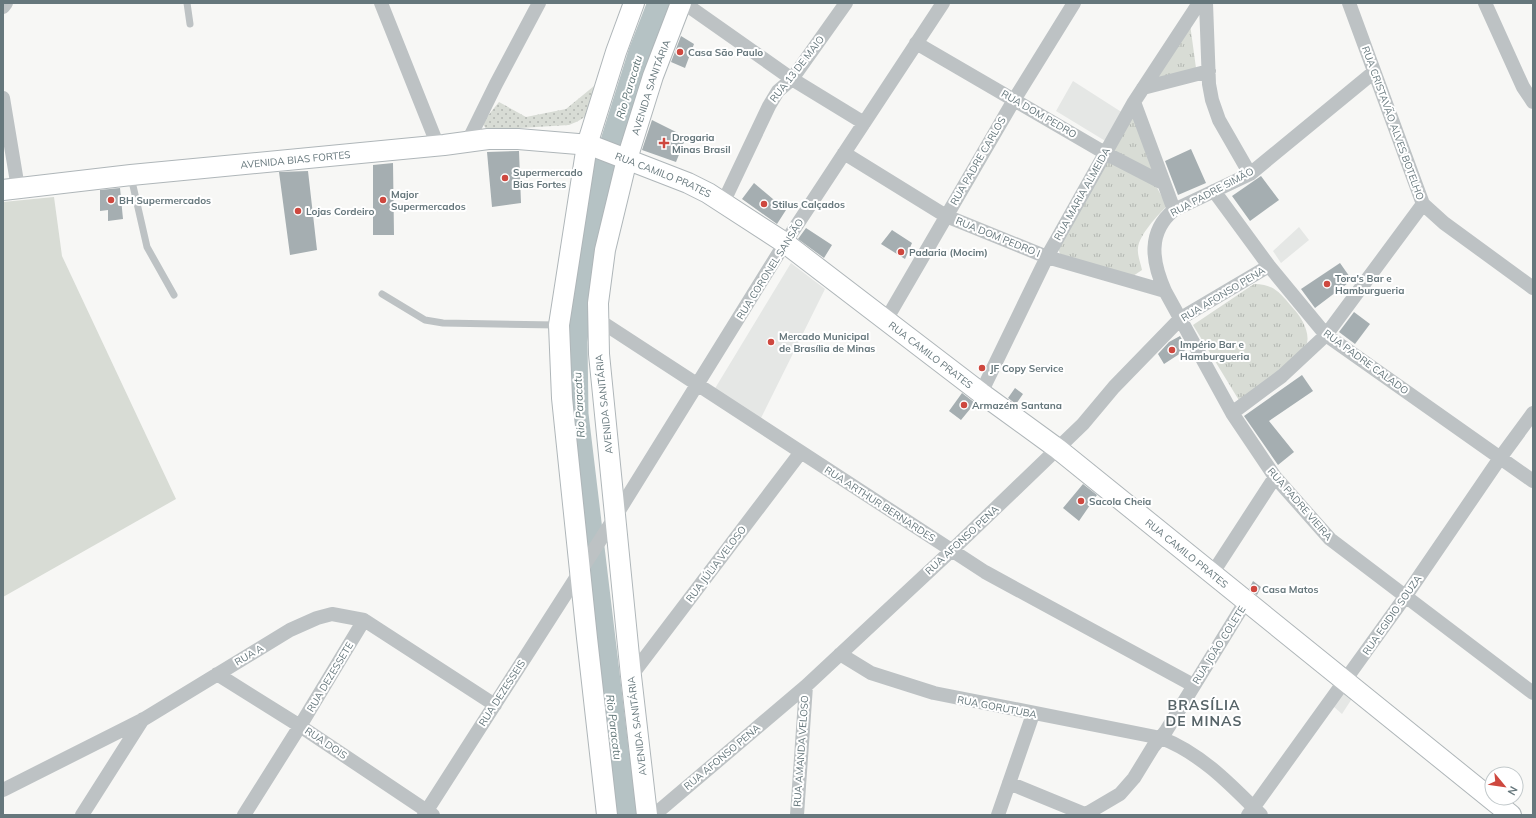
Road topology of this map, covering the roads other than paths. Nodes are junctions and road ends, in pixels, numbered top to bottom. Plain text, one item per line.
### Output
1 (6, 3) edge
2 (187, 3) edge
3 (381, 3) edge
4 (540, 3) edge
5 (634, 3) edge
6 (681, 3) edge
7 (684, 3) edge
8 (846, 3) edge
9 (943, 3) edge
10 (1074, 3) edge
11 (1199, 3) edge
12 (1206, 3) edge
13 (1349, 3) edge
14 (1485, 3) edge
15 (3, 7) edge
16 (190, 24) dead end
17 (916, 43) junction
18 (1209, 71) junction
19 (1374, 72) junction
20 (792, 79) junction
21 (1143, 88) junction
22 (3, 98) edge
23 (1014, 100) junction
24 (1134, 102) junction
25 (1533, 102) edge
26 (864, 123) junction
27 (468, 142) junction
28 (589, 145) junction
29 (438, 146) junction
30 (844, 153) junction
31 (1106, 153) junction
32 (623, 157) junction
33 (1250, 174) junction
34 (131, 175) junction
35 (1163, 183) junction
36 (11, 189) edge
37 (1214, 191) junction
38 (723, 203) junction
39 (1423, 204) junction
40 (1174, 210) junction
41 (946, 216) junction
42 (785, 243) junction
43 (1047, 257) junction
44 (1268, 266) junction
45 (1533, 288) edge
46 (1165, 291) junction
47 (382, 294) dead end
48 (174, 295) dead end
49 (1181, 318) junction
50 (597, 319) junction
51 (886, 320) junction
52 (559, 325) junction
53 (1326, 335) junction
54 (698, 386) junction
55 (981, 393) junction
56 (1232, 413) junction
57 (1533, 413) edge
58 (1058, 449) junction
59 (801, 452) junction
60 (1500, 458) junction
61 (1275, 477) junction
62 (1533, 481) edge
63 (615, 518) junction
64 (952, 550) junction
65 (580, 571) junction
66 (1212, 574) junction
67 (1405, 597) junction
68 (1246, 601) junction
69 (364, 620) junction
70 (840, 654) junction
71 (218, 674) junction
72 (631, 676) junction
73 (1345, 680) junction
74 (1193, 685) junction
75 (806, 686) junction
76 (1533, 694) edge
77 (495, 705) junction
78 (1033, 714) junction
79 (144, 719) junction
80 (300, 726) junction
81 (1161, 738) junction
82 (1009, 783) junction
83 (3, 790) edge
84 (1254, 812) edge
85 (428, 814) edge
86 (1086, 814) edge
87 (82, 815) edge
88 (244, 815) edge
89 (607, 815) edge
90 (647, 815) edge
91 (654, 815) edge
92 (797, 815) edge
93 (998, 815) edge
94 (1511, 815) edge

1 - 15 street
2 - 16 lane
3 - 29 street
4 - 27 street
5 - 28 street
6 - 32 street, AVENIDA SANITÁRIA
7 - 20 street
8 - 20 street, RUA 13 DE MAIO
9 - 17 street, RUA CORONEL SANSÃO
10 - 23 street, RUA PADRE CARLOS
11 - 21 street, RUA MARIA ALMEIDA
12 - 18 street
13 - 19 street, RUA CRISTAVÃO ALVES BOTELHO
14 - 25 street
17 - 23 street, RUA DOM PEDRO
17 - 26 street, RUA CORONEL SANSÃO
18 - 21 street
18 - 33 street
19 - 33 street, RUA PADRE SIMÃO
19 - 39 street, RUA CRISTAVÃO ALVES BOTELHO
20 - 26 street
20 - 38 street, RUA 13 DE MAIO
21 - 24 street, RUA MARIA ALMEIDA
22 - 36 street
23 - 31 street, RUA DOM PEDRO
23 - 41 street, RUA PADRE CARLOS
24 - 31 street, RUA MARIA ALMEIDA
24 - 35 street
26 - 30 street, RUA CORONEL SANSÃO
27 - 28 street, AVENIDA BIAS FORTES
27 - 29 street, AVENIDA BIAS FORTES
28 - 32 street, RUA CAMILO PRATES
28 - 52 street
29 - 34 street, AVENIDA BIAS FORTES
30 - 41 street, RUA DOM PEDRO I
30 - 42 street, RUA CORONEL SANSÃO
31 - 35 street, RUA DOM PEDRO
31 - 43 street, RUA MARIA ALMEIDA
32 - 38 street, RUA CAMILO PRATES
32 - 50 street, AVENIDA SANITÁRIA
33 - 37 street, RUA PADRE SIMÃO
34 - 36 street, AVENIDA BIAS FORTES
34 - 48 lane
35 - 40 street
37 - 40 street, RUA PADRE SIMÃO
37 - 44 street, RUA PADRE CALADO
38 - 42 street, RUA CAMILO PRATES
39 - 45 street, RUA CRISTAVÃO ALVES BOTELHO
39 - 53 street
40 - 46 street, RUA PADRE SIMÃO
41 - 43 street, RUA DOM PEDRO I
41 - 51 street, RUA PADRE CARLOS
42 - 51 street, RUA CAMILO PRATES
42 - 54 street, RUA CORONEL SANSÃO
43 - 46 street, RUA DOM PEDRO I
43 - 55 street, RUA MARIA ALMEIDA
44 - 49 street, RUA AFONSO PENA
44 - 53 street, RUA PADRE CALADO
46 - 49 street, RUA PADRE VIEIRA
47 - 52 lane
49 - 56 street, RUA PADRE VIEIRA
49 - 58 street, RUA AFONSO PENA
50 - 54 street, RUA ARTHUR BERNARDES
50 - 63 street, AVENIDA SANITÁRIA
51 - 55 street, RUA CAMILO PRATES
52 - 65 street
53 - 56 street
53 - 60 street, RUA PADRE CALADO
54 - 59 street, RUA ARTHUR BERNARDES
54 - 63 street, RUA CORONEL SANSÃO
55 - 58 street, RUA CAMILO PRATES
56 - 61 street, RUA PADRE VIEIRA
57 - 60 street, RUA EGIDIO SOUZA
58 - 64 street, RUA AFONSO PENA
58 - 66 street, RUA CAMILO PRATES
59 - 64 street, RUA ARTHUR BERNARDES
59 - 72 street, RUA JÚLIA VELOSO
60 - 62 street, RUA PADRE CALADO
60 - 67 street, RUA EGIDIO SOUZA
61 - 66 street
61 - 67 street, RUA PADRE VIEIRA
63 - 65 street, RUA DEZESSEIS
63 - 72 street, AVENIDA SANITÁRIA
64 - 70 street, RUA AFONSO PENA
64 - 74 street, RUA ARTHUR BERNARDES
65 - 77 street, RUA DEZESSEIS
65 - 89 street
66 - 68 street, RUA CAMILO PRATES
67 - 73 street, RUA EGIDIO SOUZA
67 - 76 street, RUA PADRE VIEIRA
68 - 73 street, RUA CAMILO PRATES
68 - 74 street, RUA JOÃO COLETE
69 - 71 street, RUA A
69 - 77 street, RUA A
69 - 80 street, RUA DEZESSETE
70 - 75 street, RUA AFONSO PENA
70 - 78 street, RUA GORUTUBA
71 - 79 street, RUA A
71 - 80 street, RUA DOIS
72 - 90 street, AVENIDA SANITÁRIA
73 - 84 street, RUA EGIDIO SOUZA
73 - 94 street, RUA CAMILO PRATES
74 - 81 street, RUA JOÃO COLETE
75 - 91 street, RUA AFONSO PENA
75 - 92 street, RUA AMANDA VELOSO
77 - 85 street, RUA DEZESSEIS
78 - 81 street, RUA GORUTUBA
78 - 82 street
79 - 83 street, RUA A
79 - 87 street
80 - 85 street, RUA DOIS
80 - 88 street, RUA DEZESSETE
81 - 84 street, RUA GORUTUBA
81 - 86 street, RUA JOÃO COLETE
82 - 86 street
82 - 93 street

